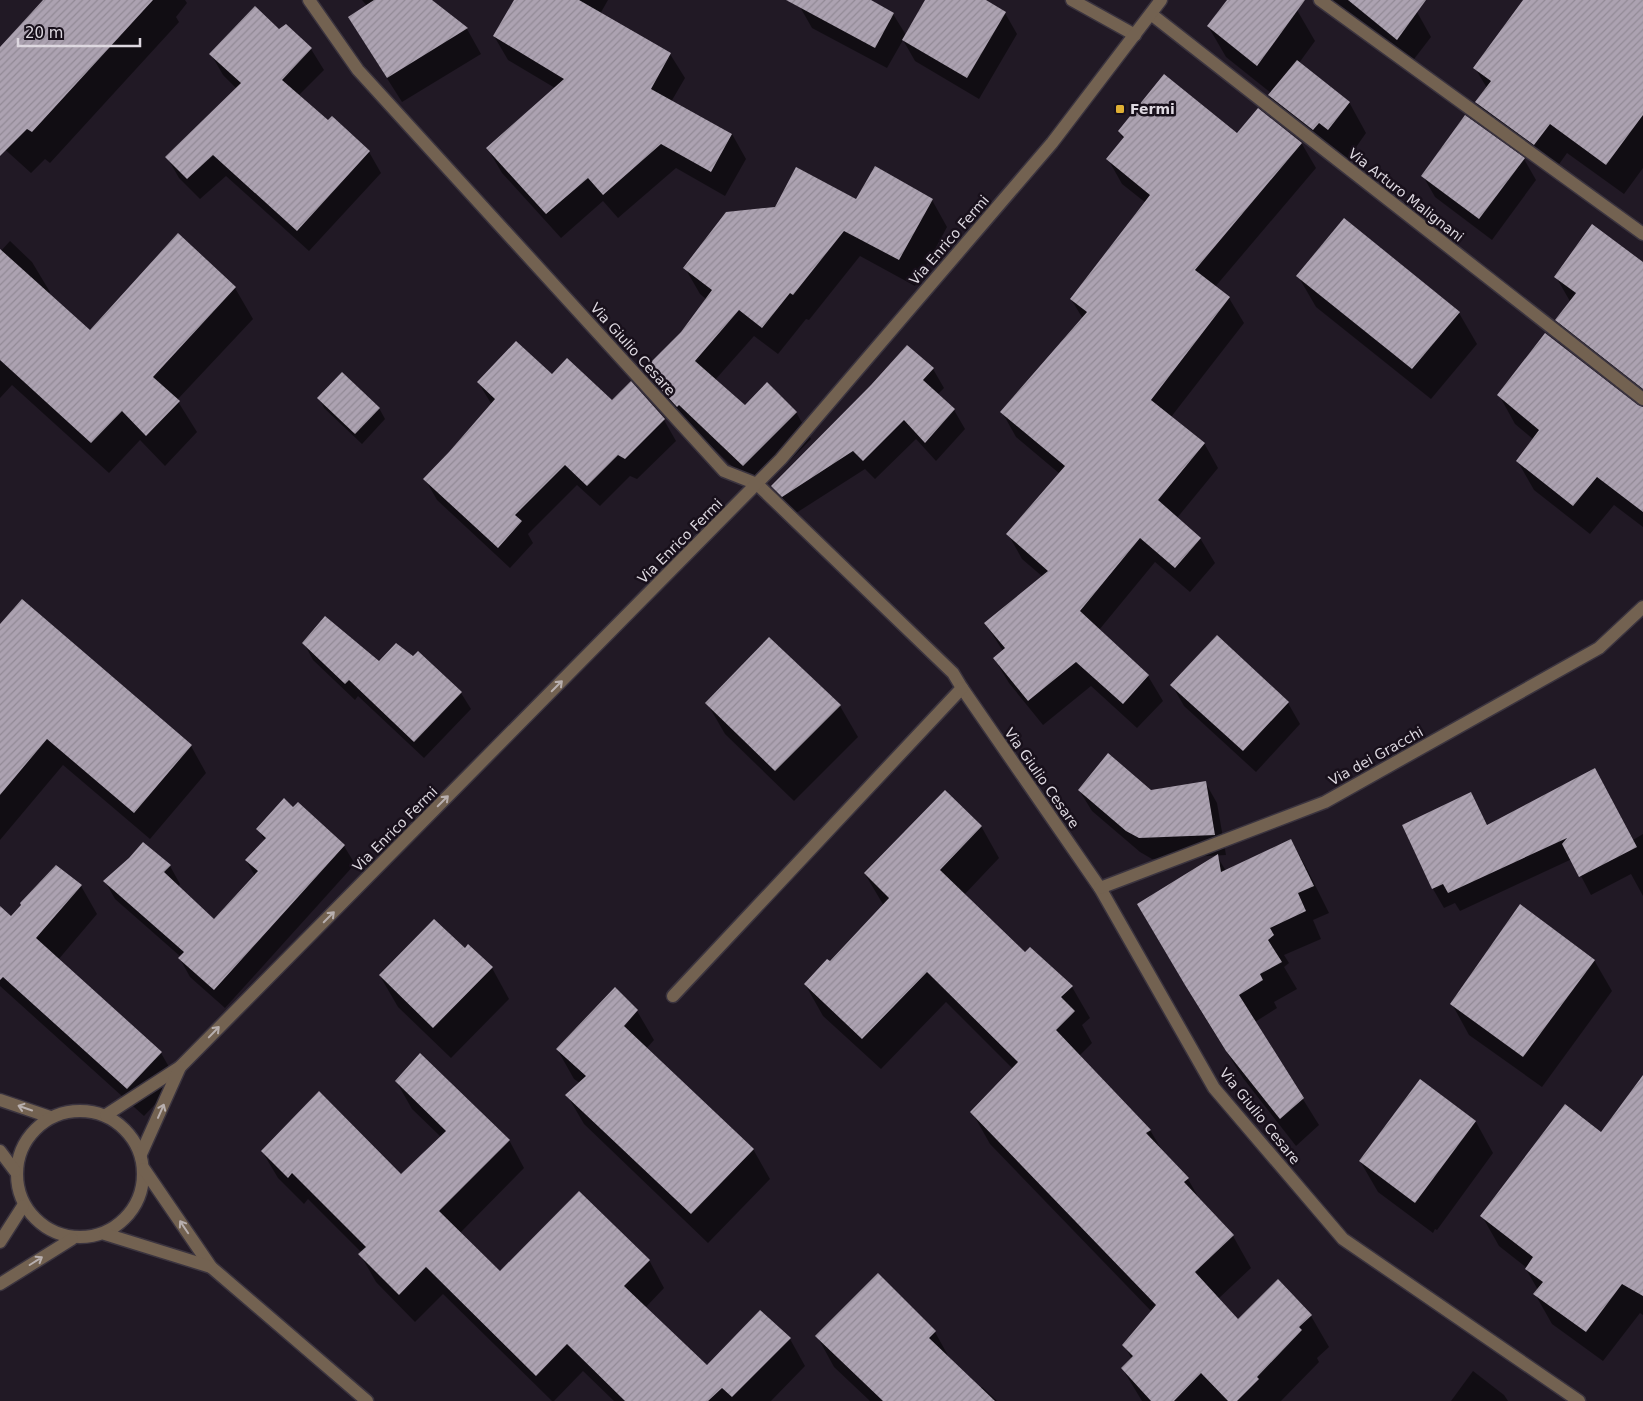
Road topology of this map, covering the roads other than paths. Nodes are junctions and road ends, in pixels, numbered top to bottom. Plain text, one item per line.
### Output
1 (309, 0) edge
2 (1072, 0) edge
3 (1161, 0) edge
4 (1320, 0) edge
5 (1151, 14) junction
6 (1135, 34) junction
7 (1643, 234) edge
8 (1643, 399) edge
9 (757, 484) junction
10 (1643, 608) edge
11 (962, 688) junction
12 (1100, 888) junction
13 (672, 996) dead end
14 (180, 1067) junction
15 (0, 1100) edge
16 (106, 1114) junction
17 (50, 1117) junction
18 (0, 1151) edge
19 (141, 1154) junction
20 (144, 1169) junction
21 (15, 1171) junction
22 (23, 1206) junction
23 (105, 1234) junction
24 (72, 1239) junction
25 (0, 1242) edge
26 (211, 1267) junction
27 (0, 1284) edge
28 (367, 1401) edge
29 (1579, 1401) edge

1 - 9 street, Via Giulio Cesare
2 - 6 street
3 - 5 street, Via Enrico Fermi
4 - 7 street
5 - 6 street, Via Enrico Fermi
5 - 8 street, Via Arturo Malignani
6 - 9 street, Via Enrico Fermi
9 - 11 street, Via Giulio Cesare
14 -> 9 street, Via Enrico Fermi
10 - 12 street, Via dei Gracchi
11 - 12 street, Via Giulio Cesare
11 - 13 street
12 - 29 street, Via Giulio Cesare
14 - 16 street, Via Enrico Fermi
19 -> 14 street, Via Enrico Fermi
17 -> 15 street
16 - 17 street
16 - 19 street
17 - 21 street
18 - 21 street
19 - 20 street
20 - 23 street
26 -> 20 street
21 - 22 street
22 - 24 street
22 - 25 street
23 - 24 street
23 - 26 street
27 -> 24 street
26 - 28 street

